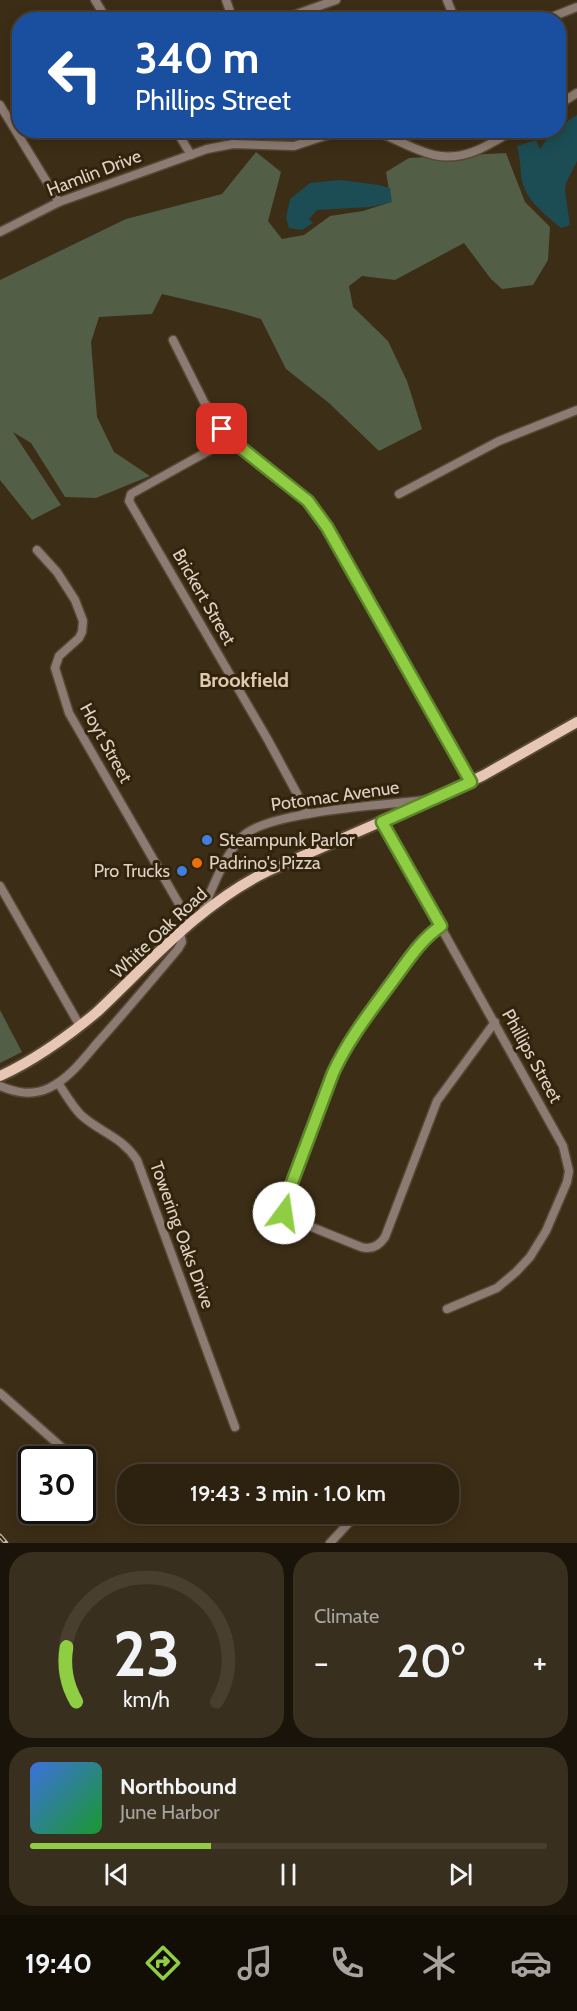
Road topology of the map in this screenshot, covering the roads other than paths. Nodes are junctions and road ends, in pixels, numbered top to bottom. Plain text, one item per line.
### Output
1 (336, 0) edge
2 (322, 2) edge
3 (299, 12) edge
4 (0, 105) edge
5 (12, 125) edge
6 (20, 138) edge
7 (181, 138) edge
8 (318, 138) edge
9 (391, 138) edge
10 (495, 138) edge
11 (191, 155) junction
12 (59, 202) junction
13 (0, 231) edge
14 (173, 340) dead end
15 (577, 410) edge
16 (230, 439) junction
17 (399, 494) dead end
18 (37, 550) dead end
19 (577, 722) edge
20 (471, 782) junction
21 (450, 792) junction
22 (308, 814) junction
23 (382, 822) junction
24 (0, 886) edge
25 (202, 912) junction
26 (190, 922) junction
27 (441, 926) junction
28 (180, 933) junction
29 (495, 1022) junction
30 (80, 1026) junction
31 (0, 1076) edge
32 (58, 1083) junction
33 (0, 1086) edge
34 (447, 1309) dead end
35 (0, 1393) edge
36 (235, 1427) dead end
37 (60, 1446) edge
38 (348, 1524) edge
39 (330, 1543) edge

1 - 2 street
2 - 3 street
4 - 5 street
6 - 12 street
7 - 11 street
8 - 11 street, Hamlin Drive
9 - 10 street
11 - 12 street, Hamlin Drive
12 - 13 street, Hamlin Drive
14 - 16 street
15 - 17 street
16 - 20 street
16 - 22 street, Brickert Street
18 - 26 street, Hoyt Street
19 - 20 main road, White Oak Road
20 - 21 main road, White Oak Road
21 - 22 street, Potomac Avenue
21 - 23 main road, White Oak Road
22 - 25 street, Potomac Avenue
23 - 25 main road, White Oak Road
23 - 27 street, Phillips Street
24 - 30 street
25 - 26 main road, White Oak Road
26 - 28 main road, White Oak Road
27 - 29 street, Phillips Street
27 - 29 street
28 - 30 main road, White Oak Road
28 - 32 street
29 - 34 street, Phillips Street
30 - 31 main road, White Oak Road
32 - 33 street
32 - 36 street, Towering Oaks Drive
35 - 37 street
38 - 39 street

